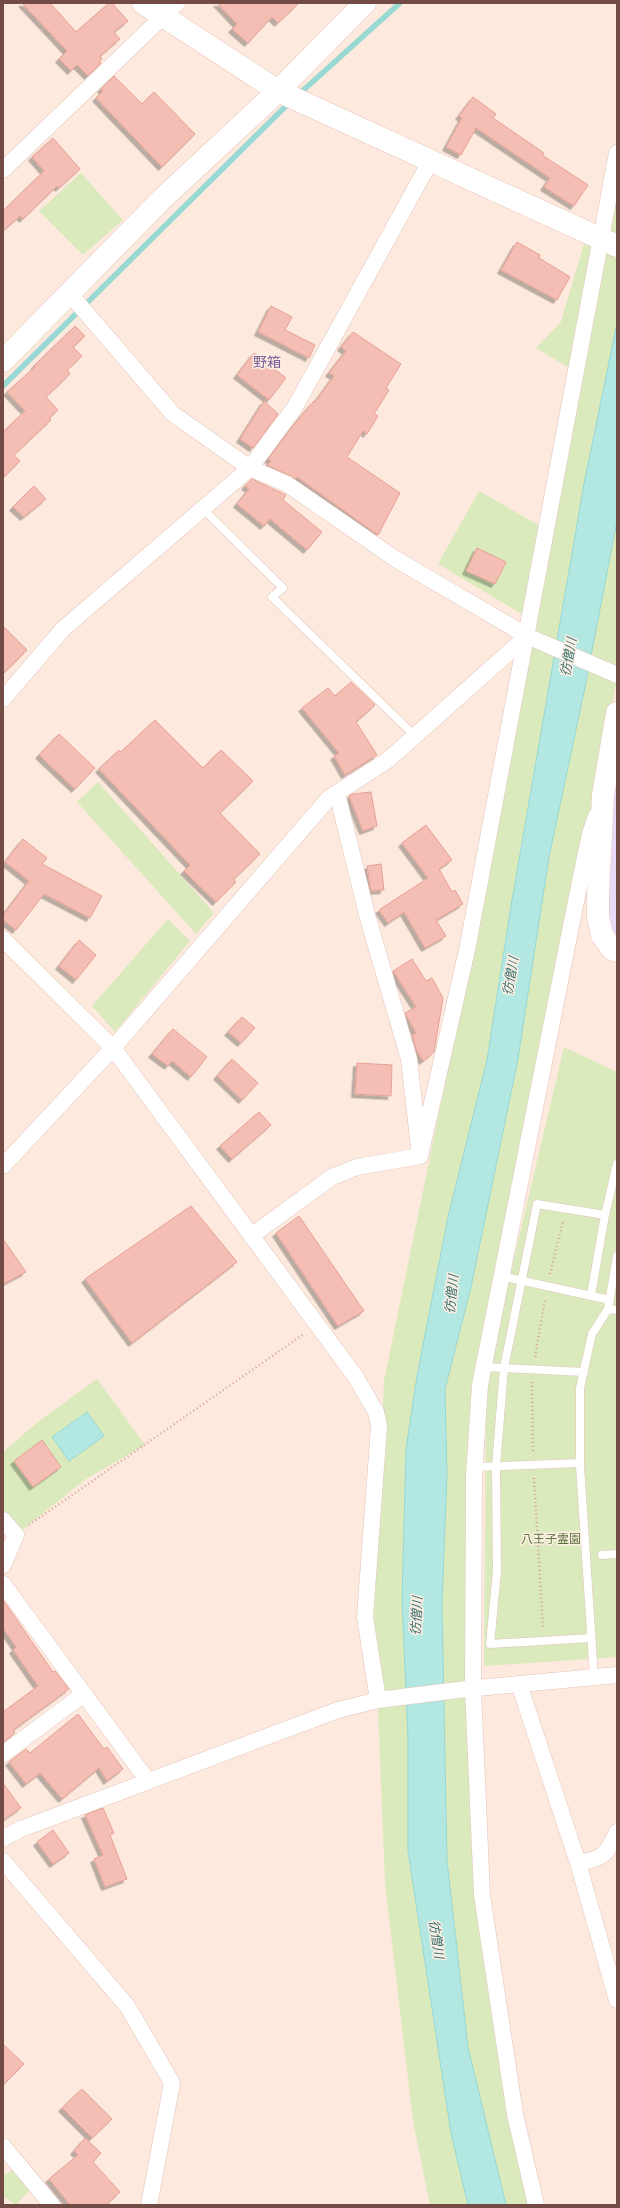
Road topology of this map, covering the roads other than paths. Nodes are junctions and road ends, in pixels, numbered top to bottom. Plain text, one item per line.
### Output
1 (143, 3) edge
2 (364, 3) edge
3 (171, 10) edge
4 (278, 90) junction
5 (617, 154) edge
6 (431, 160) junction
7 (3, 170) edge
8 (609, 242) edge
9 (70, 294) junction
10 (3, 361) edge
11 (250, 468) junction
12 (202, 509) junction
13 (530, 637) junction
14 (617, 675) edge
15 (3, 699) edge
16 (617, 713) edge
17 (414, 735) junction
18 (337, 793) junction
19 (603, 795) junction
20 (3, 939) edge
21 (617, 951) edge
22 (113, 1048) junction
23 (420, 1156) junction
24 (617, 1164) edge
25 (3, 1166) edge
26 (605, 1215) junction
27 (251, 1236) junction
28 (617, 1256) edge
29 (501, 1276) junction
30 (522, 1280) junction
31 (592, 1295) junction
32 (610, 1300) junction
33 (608, 1309) junction
34 (617, 1310) edge
35 (483, 1367) junction
36 (504, 1368) junction
37 (584, 1372) junction
38 (580, 1462) junction
39 (496, 1466) junction
40 (475, 1467) junction
41 (3, 1520) edge
42 (617, 1554) edge
43 (602, 1555) dead end
44 (3, 1565) edge
45 (3, 1584) edge
46 (591, 1638) junction
47 (617, 1675) edge
48 (594, 1677) junction
49 (519, 1684) junction
50 (469, 1688) junction
51 (84, 1694) junction
52 (378, 1700) junction
53 (3, 1754) edge
54 (148, 1781) junction
55 (617, 1832) edge
56 (3, 1838) edge
57 (3, 1861) edge
58 (578, 1863) junction
59 (617, 2000) edge
60 (3, 2146) edge
61 (52, 2205) edge
62 (149, 2205) edge
63 (536, 2205) edge

1 - 3 street
2 - 4 street
3 - 4 street
3 - 7 street
4 - 6 street
4 - 9 street
5 - 8 street
6 - 8 street
6 - 11 street
8 - 13 street
9 - 10 street
9 - 11 street
11 - 12 street
11 - 13 street
12 - 15 street
12 - 17 lane
13 - 14 street
13 - 17 street
13 - 23 street
16 - 19 street
17 - 18 street
18 - 22 street
18 - 23 street
19 - 21 street
19 - 29 street
20 - 22 street
22 - 25 street
22 - 27 street
23 - 27 street
24 - 26 lane
26 - 30 lane
26 - 31 lane
27 - 52 street
28 - 32 lane
29 - 30 lane
29 - 35 street
30 - 31 lane
30 - 36 lane
31 - 32 lane
32 - 33 lane
33 - 34 lane
33 - 37 lane
35 - 36 lane
35 - 40 street
36 - 37 lane
36 - 39 lane
37 - 38 lane
38 - 39 lane
38 - 46 lane
39 - 40 lane
39 - 46 lane
40 - 50 street
41 - 44 street
42 - 43 lane
45 - 51 street
46 - 48 lane
47 - 48 street
48 - 49 street
49 - 50 street
49 - 58 street
50 - 52 street
50 - 63 street
51 - 53 street
51 - 54 street
52 - 54 street
54 - 56 street
55 - 58 street
57 - 62 street
58 - 59 street
60 - 61 street

